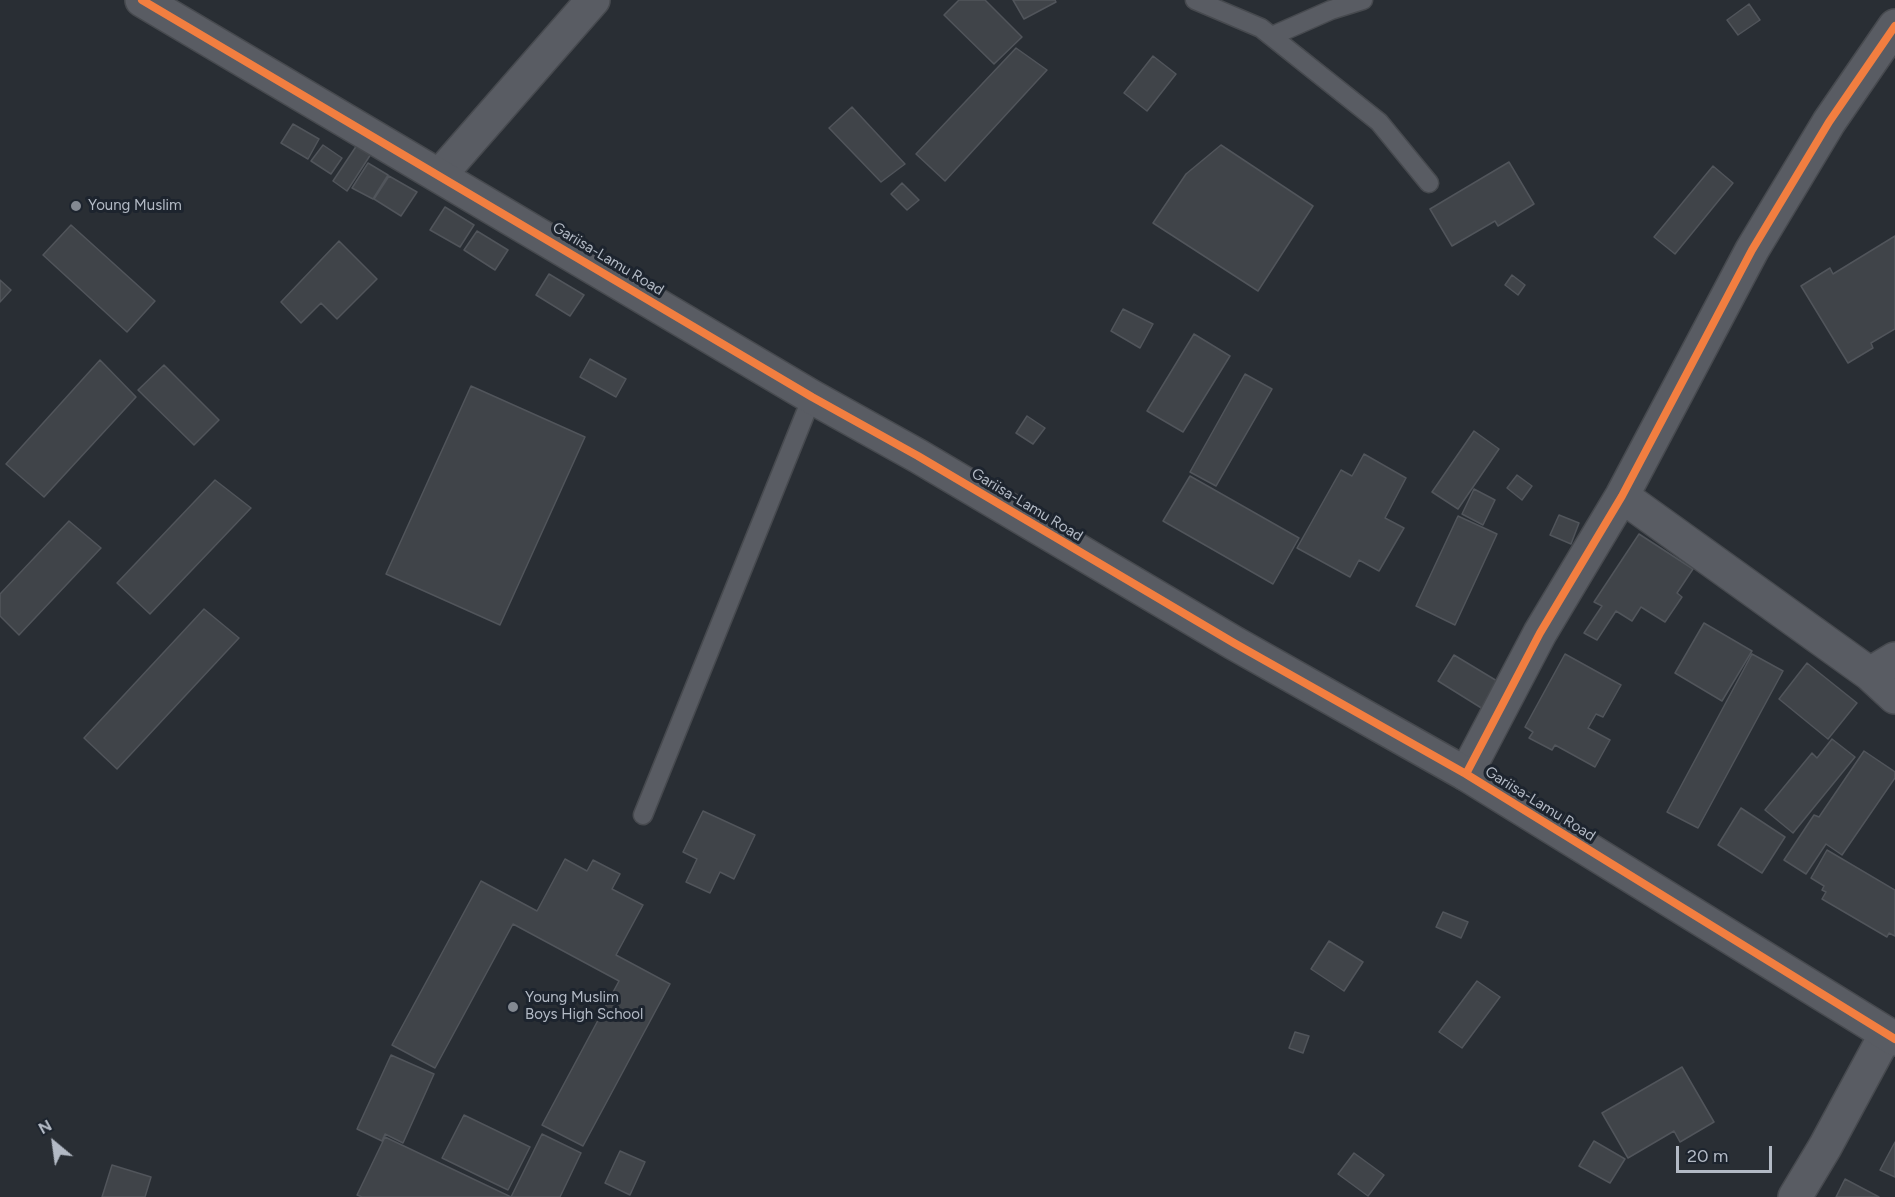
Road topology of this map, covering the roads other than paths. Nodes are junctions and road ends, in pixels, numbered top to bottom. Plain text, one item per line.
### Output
1 (142, 0) edge
2 (593, 0) edge
3 (1196, 0) edge
4 (1363, 0) edge
5 (1895, 26) edge
6 (1272, 36) junction
7 (441, 175) junction
8 (1429, 183) dead end
9 (812, 397) junction
10 (1622, 496) junction
11 (1883, 666) edge
12 (1895, 698) edge
13 (1466, 774) junction
14 (644, 815) dead end
15 (1891, 1036) edge
16 (1794, 1197) edge

1 - 7 street, Gariisa-Lamu Road
2 - 7 street
3 - 6 lane
4 - 6 lane
5 - 10 street
6 - 8 lane
7 - 9 street, Gariisa-Lamu Road
9 - 13 street, Gariisa-Lamu Road
9 - 14 lane
10 - 11 street
10 - 13 street
11 - 12 street
13 - 15 street, Gariisa-Lamu Road
15 - 16 street

